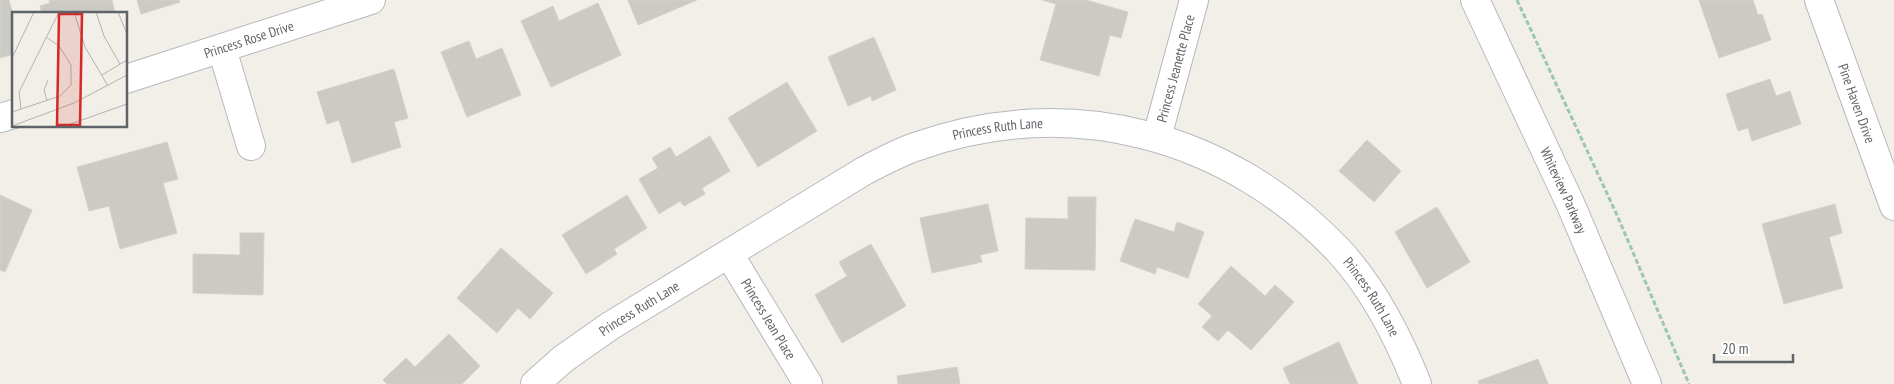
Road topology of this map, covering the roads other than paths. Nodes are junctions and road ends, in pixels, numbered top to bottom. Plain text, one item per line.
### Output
1 (371, 0) edge
2 (1194, 0) edge
3 (1475, 0) edge
4 (1819, 0) edge
5 (222, 49) junction
6 (128, 78) edge
7 (1157, 137) junction
8 (252, 146) dead end
9 (1894, 206) edge
10 (729, 254) junction
11 (535, 384) edge
12 (808, 384) edge
13 (1417, 384) edge
14 (1647, 384) edge

1 - 5 street, Princess Rose Drive
2 - 7 street, Princess Jeanette Place
3 - 14 street, Whiteview Parkway
4 - 9 street, Pine Haven Drive
5 - 6 street, Princess Rose Drive
5 - 8 street
7 - 10 street, Princess Ruth Lane
7 - 13 street, Princess Ruth Lane
10 - 11 street, Princess Ruth Lane
10 - 12 street, Princess Jean Place

